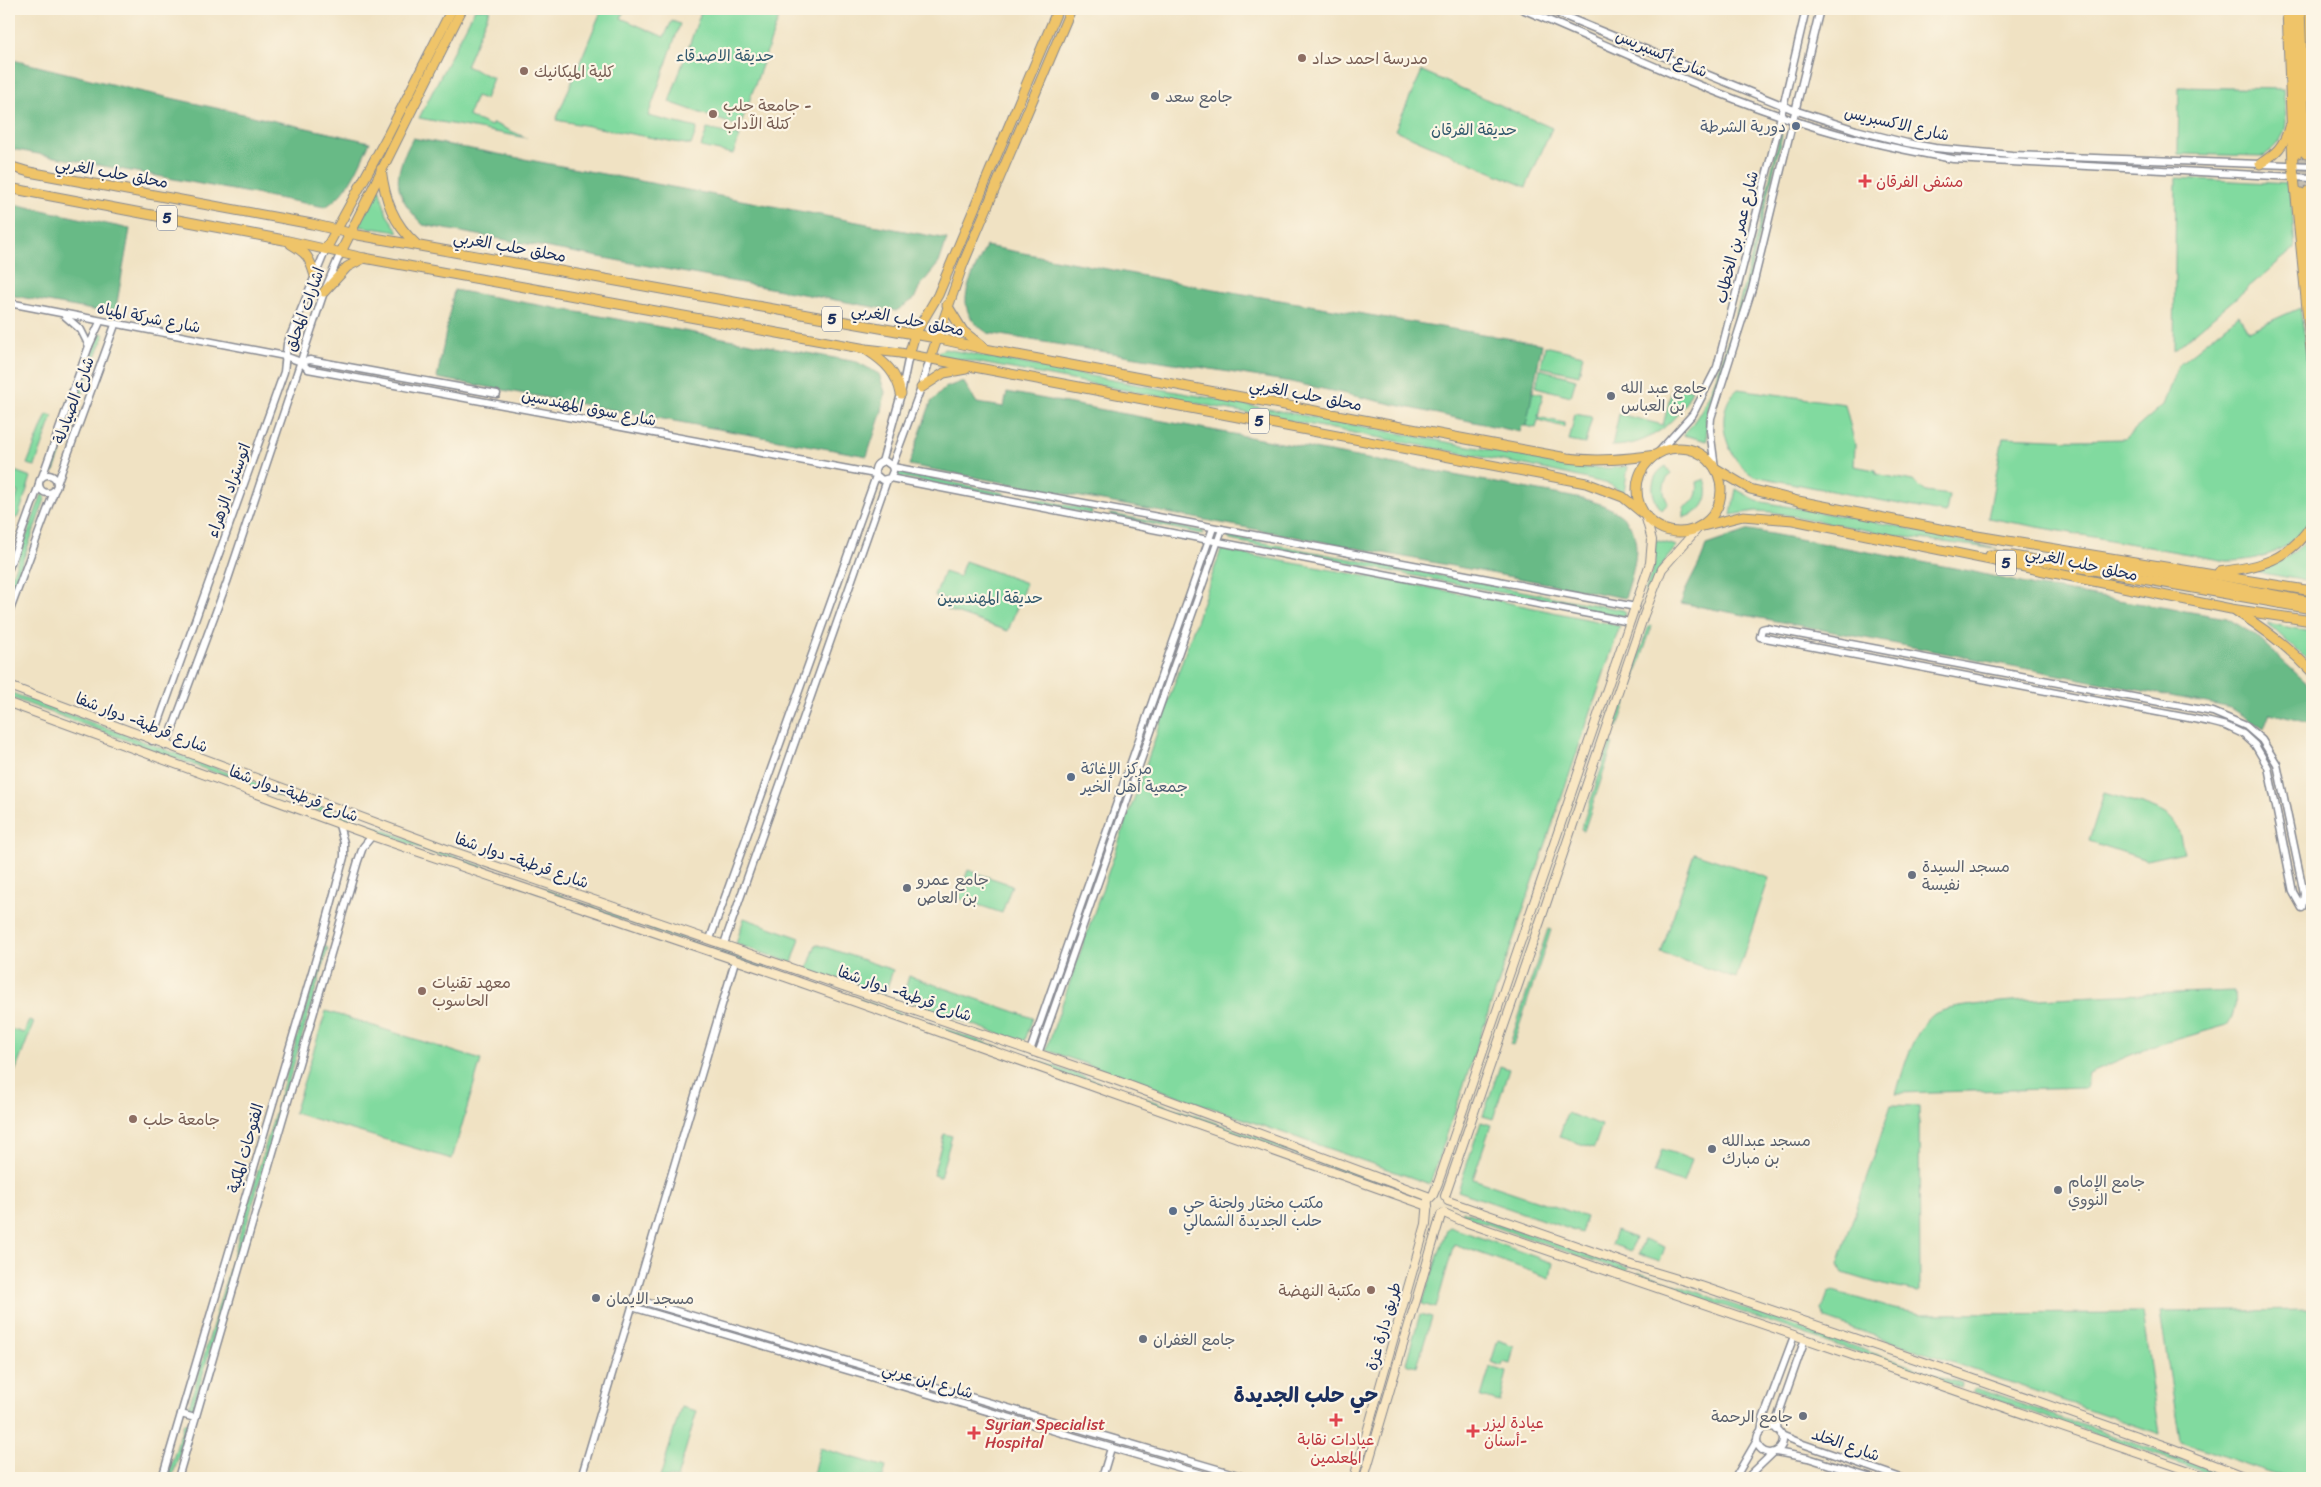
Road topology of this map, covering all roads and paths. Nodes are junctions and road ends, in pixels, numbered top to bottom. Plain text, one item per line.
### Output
1 (452, 9) edge
2 (462, 9) edge
3 (1058, 9) edge
4 (1071, 9) edge
5 (1522, 9) edge
6 (1547, 9) edge
7 (1806, 9) edge
8 (1820, 9) edge
9 (2286, 9) edge
10 (2292, 9) edge
11 (2300, 9) edge
12 (2310, 9) edge
13 (2312, 64) edge
14 (1783, 105) junction
15 (1794, 110) junction
16 (2291, 115) junction
17 (1780, 116) junction
18 (1792, 120) junction
19 (2260, 164) junction
20 (9, 166) edge
21 (2293, 166) junction
22 (2312, 166) edge
23 (381, 169) junction
24 (2294, 177) junction
25 (2312, 178) edge
26 (360, 185) junction
27 (9, 188) edge
28 (372, 189) junction
29 (336, 230) junction
30 (349, 233) junction
31 (284, 240) junction
32 (416, 244) junction
33 (2312, 246) edge
34 (326, 249) junction
35 (341, 252) junction
36 (364, 258) junction
37 (315, 276) junction
38 (324, 292) junction
39 (2312, 302) edge
40 (9, 303) edge
41 (947, 305) junction
42 (64, 315) junction
43 (100, 322) junction
44 (115, 325) junction
45 (915, 334) junction
46 (936, 338) junction
47 (89, 346) junction
48 (866, 349) junction
49 (985, 349) junction
50 (908, 355) junction
51 (285, 356) junction
52 (930, 359) junction
53 (2312, 360) edge
54 (301, 362) junction
55 (353, 368) junction
56 (974, 368) junction
57 (351, 376) junction
58 (921, 388) junction
59 (498, 394) dead end
60 (902, 394) junction
61 (1656, 455) junction
62 (882, 462) junction
63 (892, 466) junction
64 (1715, 468) junction
65 (875, 475) junction
66 (42, 477) junction
67 (888, 479) junction
68 (39, 485) junction
69 (56, 487) junction
70 (1020, 492) junction
71 (1017, 503) junction
72 (1105, 507) junction
73 (1645, 515) junction
74 (1102, 520) junction
75 (2312, 524) edge
76 (1699, 527) junction
77 (1213, 528) junction
78 (1222, 530) junction
79 (1965, 534) junction
80 (1209, 540) junction
81 (1218, 542) junction
82 (848, 553) junction
83 (1960, 553) junction
84 (861, 557) junction
85 (9, 568) edge
86 (2210, 573) junction
87 (2312, 591) edge
88 (2312, 602) edge
89 (1636, 607) junction
90 (2232, 609) junction
91 (2312, 610) edge
92 (9, 613) edge
93 (2312, 621) edge
94 (1630, 622) junction
95 (809, 660) junction
96 (822, 665) junction
97 (2312, 672) edge
98 (9, 686) edge
99 (9, 703) edge
100 (152, 741) junction
101 (166, 746) junction
102 (1135, 751) junction
103 (1143, 754) junction
104 (339, 824) junction
105 (372, 836) junction
106 (1102, 845) junction
107 (1110, 848) junction
108 (452, 851) junction
109 (448, 863) junction
110 (575, 893) junction
111 (570, 906) junction
112 (2302, 908) joint
113 (322, 938) junction
114 (710, 939) junction
115 (335, 941) junction
116 (724, 944) junction
117 (735, 961) junction
118 (1061, 961) junction
119 (1070, 964) junction
120 (850, 988) junction
121 (846, 999) junction
122 (1030, 1051) junction
123 (1038, 1054) junction
124 (1115, 1080) junction
125 (1110, 1092) junction
126 (1432, 1196) junction
127 (1447, 1198) junction
128 (1428, 1208) junction
129 (1443, 1214) junction
130 (1634, 1266) junction
131 (1630, 1279) junction
132 (635, 1299) junction
133 (632, 1307) junction
134 (1794, 1336) junction
135 (1805, 1339) junction
136 (1972, 1378) junction
137 (1966, 1394) junction
138 (181, 1414) junction
139 (195, 1418) junction
140 (1760, 1431) junction
141 (1779, 1432) junction
142 (1756, 1442) junction
143 (1111, 1448) junction
144 (1775, 1452) junction
145 (162, 1478) edge
146 (178, 1478) edge
147 (581, 1478) edge
148 (1102, 1478) edge
149 (1215, 1478) edge
150 (1248, 1478) edge
151 (1354, 1478) edge
152 (1364, 1478) edge
153 (1735, 1478) edge
154 (1747, 1478) edge
155 (1871, 1478) edge
156 (1901, 1478) edge
157 (2210, 1478) edge
158 (2246, 1478) edge

1 - 26 main road
2 - 23 main road
3 - 45 main road
4 - 41 main road
5 - 17 street, شارع أكسبريس
6 - 14 street, شارع الاكسبريس
7 - 14 street, شارع عمر بن الخطاب
8 - 15 street, شارع عمر بن الخطاب
9 - 16 main road
10 - 11 main road
12 - 13 main road
14 - 15 street, شارع الاكسبريس
14 - 17 street, شارع عمر بن الخطاب
15 - 18 street, شارع عمر بن الخطاب
15 - 19 street, شارع الاكسبريس
16 - 19 main road
16 - 21 main road
17 - 18 street, شارع أكسبريس
17 - 61 street, شارع عمر بن الخطاب
18 - 24 street, شارع أكسبريس
18 - 64 street, شارع عمر بن الخطاب
19 - 21 street, شارع الاكسبريس
20 - 29 main road, محلق حلب الغربي / 5
21 - 22 street, شارع الاكسبريس
21 - 24 main road
23 - 28 main road
23 - 32 main road
24 - 25 street, شارع أكسبريس
24 - 53 main road
26 - 28 main road
26 - 29 main road
27 - 31 main road, 5
28 - 30 main road
29 - 30 main road, محلق حلب الغربي / 5
29 - 34 main road
30 - 32 main road, محلق حلب الغربي / 5
30 - 35 main road
31 - 34 main road, 5
31 - 37 main road
32 - 45 main road, محلق حلب الغربي / 5
33 - 39 main road
34 - 35 main road, 5
34 - 37 street, اتوستراد الزهراء
35 - 36 main road, 5
35 - 38 street, اشارات المحلق
36 - 38 main road
36 - 48 main road, 5
37 - 51 street, اتوستراد الزهراء
38 - 54 street, اشارات المحلق
40 - 42 street, شارع شركة المياه
41 - 46 main road
41 - 49 main road
42 - 43 street, شارع شركة المياه
42 - 47 street, شارع الصيادلة
43 - 44 street, شارع شركة المياه
43 - 47 street, شارع الصيادلة
44 - 51 street, شارع شركة المياه
44 - 69 street, شارع الصيادلة
45 - 46 main road, محلق حلب الغربي / 5
45 - 50 main road
46 - 49 main road, محلق حلب الغربي / 5
46 - 52 main road
47 - 66 street, شارع الصيادلة
48 - 50 main road, 5
48 - 60 main road
49 - 61 main road, محلق حلب الغربي / 5
50 - 52 main road, 5
50 - 60 street
51 - 54 street, اشارات المحلق
51 - 100 street, اتوستراد الزهراء
52 - 56 main road, 5
52 - 58 street
54 - 55 street
54 - 57 street, شارع سوق المهندسين
54 - 101 street, اتوستراد الزهراء
55 - 57 street
55 - 59 street
56 - 58 main road
56 - 73 main road, 5
57 - 65 street, شارع سوق المهندسين
58 - 63 street
60 - 62 street
61 - 64 main road
61 - 73 main road
62 - 63 street
62 - 65 street
63 - 67 street
63 - 70 street
64 - 76 main road
64 - 79 main road, محلق حلب الغربي / 5
65 - 67 street
65 - 82 street
66 - 68 street
66 - 69 street
67 - 71 street
67 - 84 street
68 - 69 street
68 - 85 street
69 - 92 street, شارع الصيادلة
70 - 71 street
70 - 72 street
71 - 74 street
72 - 74 street
72 - 77 street
73 - 76 main road
73 - 89 main road
74 - 80 street
75 - 86 main road
76 - 83 main road, محلق حلب الغربي / 5
76 - 127 main road
77 - 78 street
77 - 80 street
78 - 81 street
78 - 89 street
79 - 86 main road, محلق حلب الغربي / 5
79 - 88 main road
80 - 81 street
80 - 102 street
81 - 94 street
81 - 103 street
82 - 84 street
82 - 95 street
83 - 90 main road, محلق حلب الغربي / 5
83 - 91 main road
84 - 96 street
86 - 87 main road, محلق حلب الغربي / 5
89 - 94 main road
90 - 93 main road, محلق حلب الغربي / 5
90 - 97 main road
94 - 126 main road
95 - 96 street
95 - 114 street
96 - 116 street
98 - 100 main road, شارع قرطبة- دوار شفا
99 - 104 main road, شارع قرطبة-دوار شفا
100 - 101 main road, شارع قرطبة- دوار شفا
101 - 108 main road, شارع قرطبة- دوار شفا
102 - 103 street
102 - 106 street
103 - 107 street
104 - 105 main road, شارع قرطبة-دوار شفا
104 - 113 street, الفتوحات المكية
105 - 109 main road, شارع قرطبة-دوار شفا
105 - 115 street
106 - 107 street
106 - 118 street
107 - 119 street
108 - 109 main road
108 - 110 main road, شارع قرطبة- دوار شفا
109 - 111 main road, شارع قرطبة-دوار شفا
110 - 111 main road
110 - 114 main road, شارع قرطبة- دوار شفا
111 - 117 main road, شارع قرطبة-دوار شفا
112 - 112 street
113 - 115 street
113 - 138 street, الفتوحات المكية
114 - 116 main road, شارع قرطبة- دوار شفا
115 - 139 street
116 - 120 main road, شارع قرطبة- دوار شفا
117 - 121 main road, شارع قرطبة-دوار شفا
117 - 132 street
118 - 119 street
118 - 122 street
119 - 123 street
120 - 121 main road
120 - 122 main road, شارع قرطبة- دوار شفا
121 - 125 main road, شارع قرطبة-دوار شفا
122 - 123 main road, شارع قرطبة- دوار شفا
123 - 124 main road, شارع قرطبة- دوار شفا
124 - 125 main road
124 - 126 main road, شارع قرطبة- دوار شفا
125 - 128 main road, شارع قرطبة-دوار شفا
126 - 127 main road
126 - 128 main road
127 - 129 main road
127 - 130 main road
128 - 129 main road
128 - 151 main road, طريق دارة عزة
129 - 131 main road
129 - 152 main road
130 - 131 main road
130 - 136 main road
131 - 134 main road
132 - 133 street
132 - 150 street
133 - 143 street, شارع ابن عربي
133 - 147 street
134 - 135 main road
134 - 140 street
135 - 137 main road
135 - 141 street
136 - 137 main road
136 - 158 main road
137 - 157 main road
138 - 139 street
138 - 145 street, الفتوحات المكية
139 - 146 street
140 - 141 street
140 - 142 street
141 - 144 street
141 - 156 street, شارع الخلد
142 - 144 street
142 - 153 street
143 - 148 street
143 - 149 street, شارع ابن عربي
144 - 154 street
144 - 155 street

